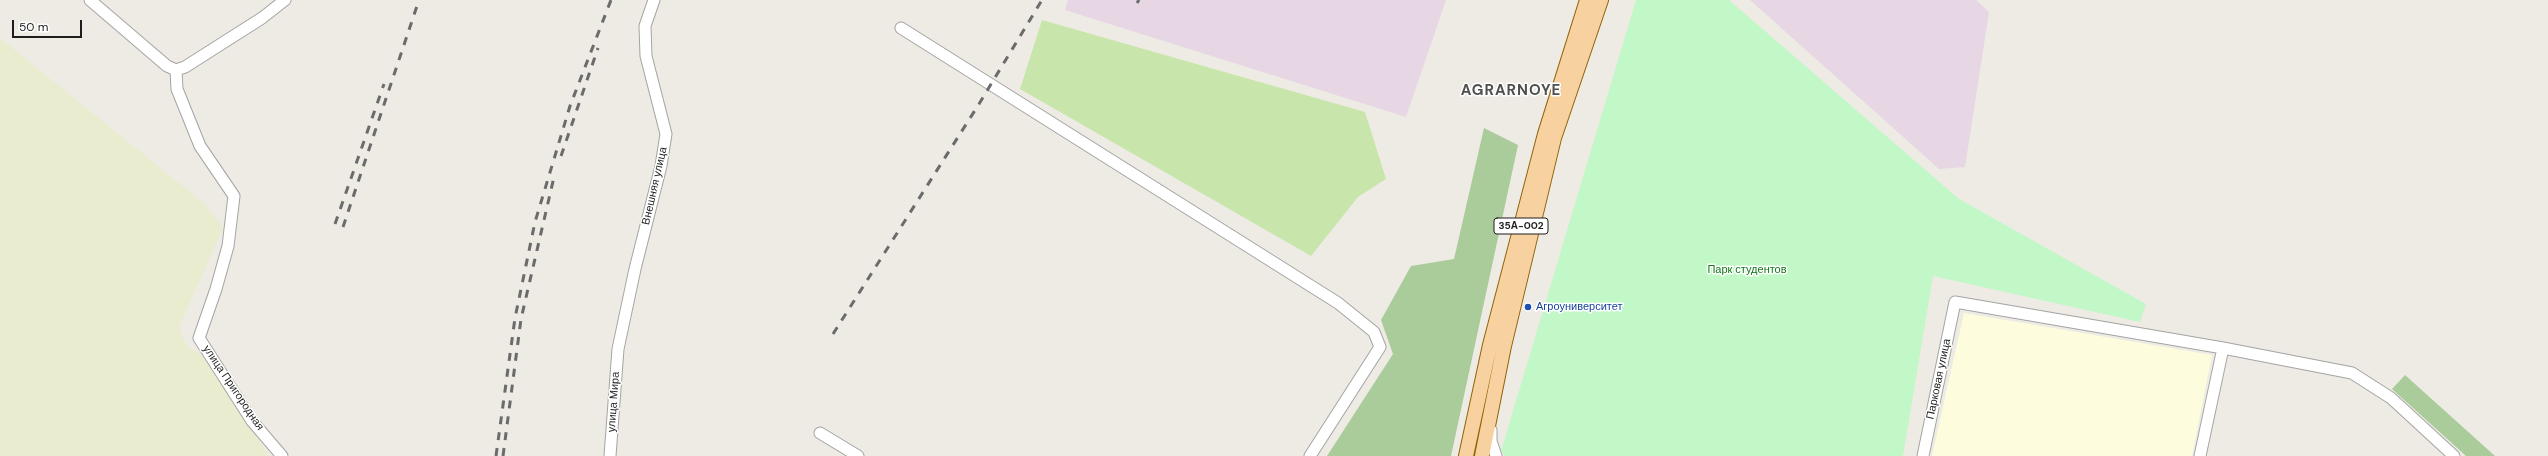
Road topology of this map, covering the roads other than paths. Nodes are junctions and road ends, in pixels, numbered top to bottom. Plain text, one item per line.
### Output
1 (90, 0) edge
2 (285, 0) edge
3 (654, 0) edge
4 (1587, 0) edge
5 (1601, 0) edge
6 (901, 28) dead end
7 (176, 70) junction
8 (2222, 348) junction
9 (618, 349) joint
10 (1492, 408) junction
11 (820, 432) dead end
12 (282, 456) edge
13 (610, 456) edge
14 (858, 456) edge
15 (1310, 456) edge
16 (1466, 456) edge
17 (1482, 456) edge
18 (1496, 456) edge
19 (1923, 456) edge
20 (2200, 456) edge
21 (2454, 456) edge

1 - 7 street
2 - 7 street
3 - 9 street, Внешняя улица
4 - 16 main road, 35А-002
5 - 10 main road, 35А-002
6 - 15 street
7 - 12 street, улица Пригородная
8 - 19 street, Парковая улица
8 - 20 street
8 - 21 street
9 - 13 street, улица Мира
10 - 17 main road, 35А-002
10 - 18 street
11 - 14 street

